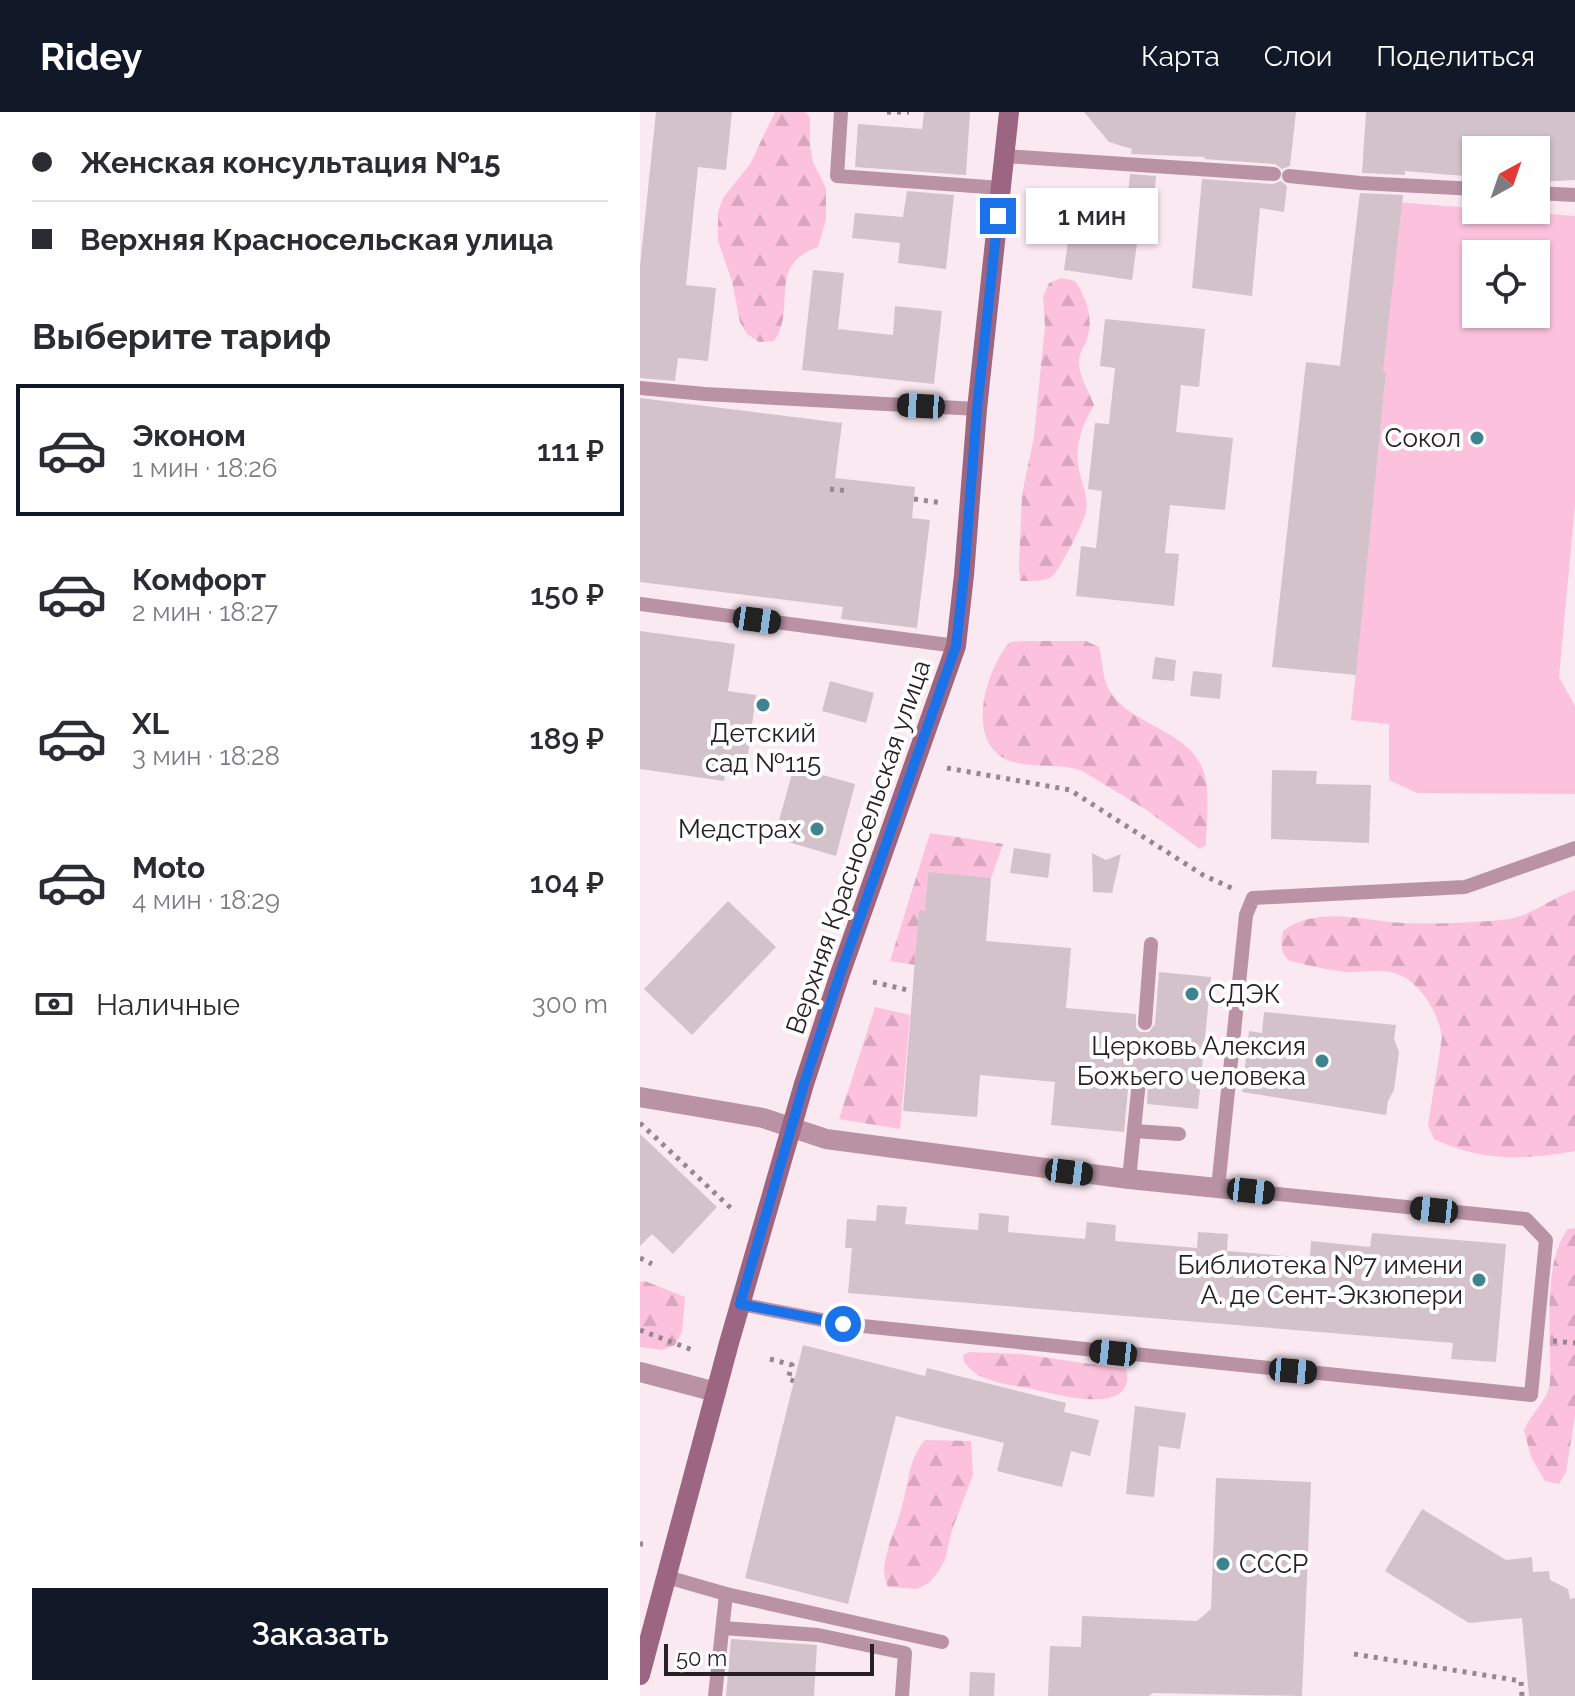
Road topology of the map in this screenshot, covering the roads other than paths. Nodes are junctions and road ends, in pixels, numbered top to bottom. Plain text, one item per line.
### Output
1 (841, 112) edge
2 (1009, 112) edge
3 (1004, 156) junction
4 (1001, 188) junction
5 (1462, 188) edge
6 (1550, 194) edge
7 (1575, 195) edge
8 (640, 388) edge
9 (977, 409) junction
10 (640, 604) edge
11 (956, 646) junction
12 (1575, 848) edge
13 (1151, 944) dead end
14 (1145, 1023) dead end
15 (1139, 1081) dead end
16 (640, 1097) edge
17 (791, 1129) junction
18 (1134, 1131) junction
19 (1179, 1134) dead end
20 (1129, 1179) junction
21 (1228, 1189) junction
22 (740, 1304) junction
23 (640, 1372) edge
24 (716, 1392) junction
25 (667, 1577) junction
26 (726, 1594) junction
27 (723, 1628) junction
28 (942, 1642) dead end
29 (640, 1675) edge
30 (715, 1696) edge
31 (902, 1696) edge

1 - 4 lane
2 - 3 street, Верхняя Красносельская улица
3 - 4 street, Верхняя Красносельская улица
3 - 5 lane
4 - 9 street, Верхняя Красносельская улица
6 - 7 lane
8 - 9 lane
9 - 11 street, Верхняя Красносельская улица
10 - 11 lane
11 - 17 street, Верхняя Красносельская улица
12 - 21 lane
13 - 14 lane
15 - 18 lane
16 - 17 street
17 - 20 street
17 - 22 street, Верхняя Красносельская улица
18 - 19 lane
18 - 20 lane
20 - 21 street
21 - 22 lane
22 - 24 street, Верхняя Красносельская улица
23 - 24 street
24 - 25 street, Верхняя Красносельская улица
25 - 26 lane
25 - 29 street, Верхняя Красносельская улица
26 - 27 lane
26 - 28 lane
27 - 30 lane
27 - 31 lane

